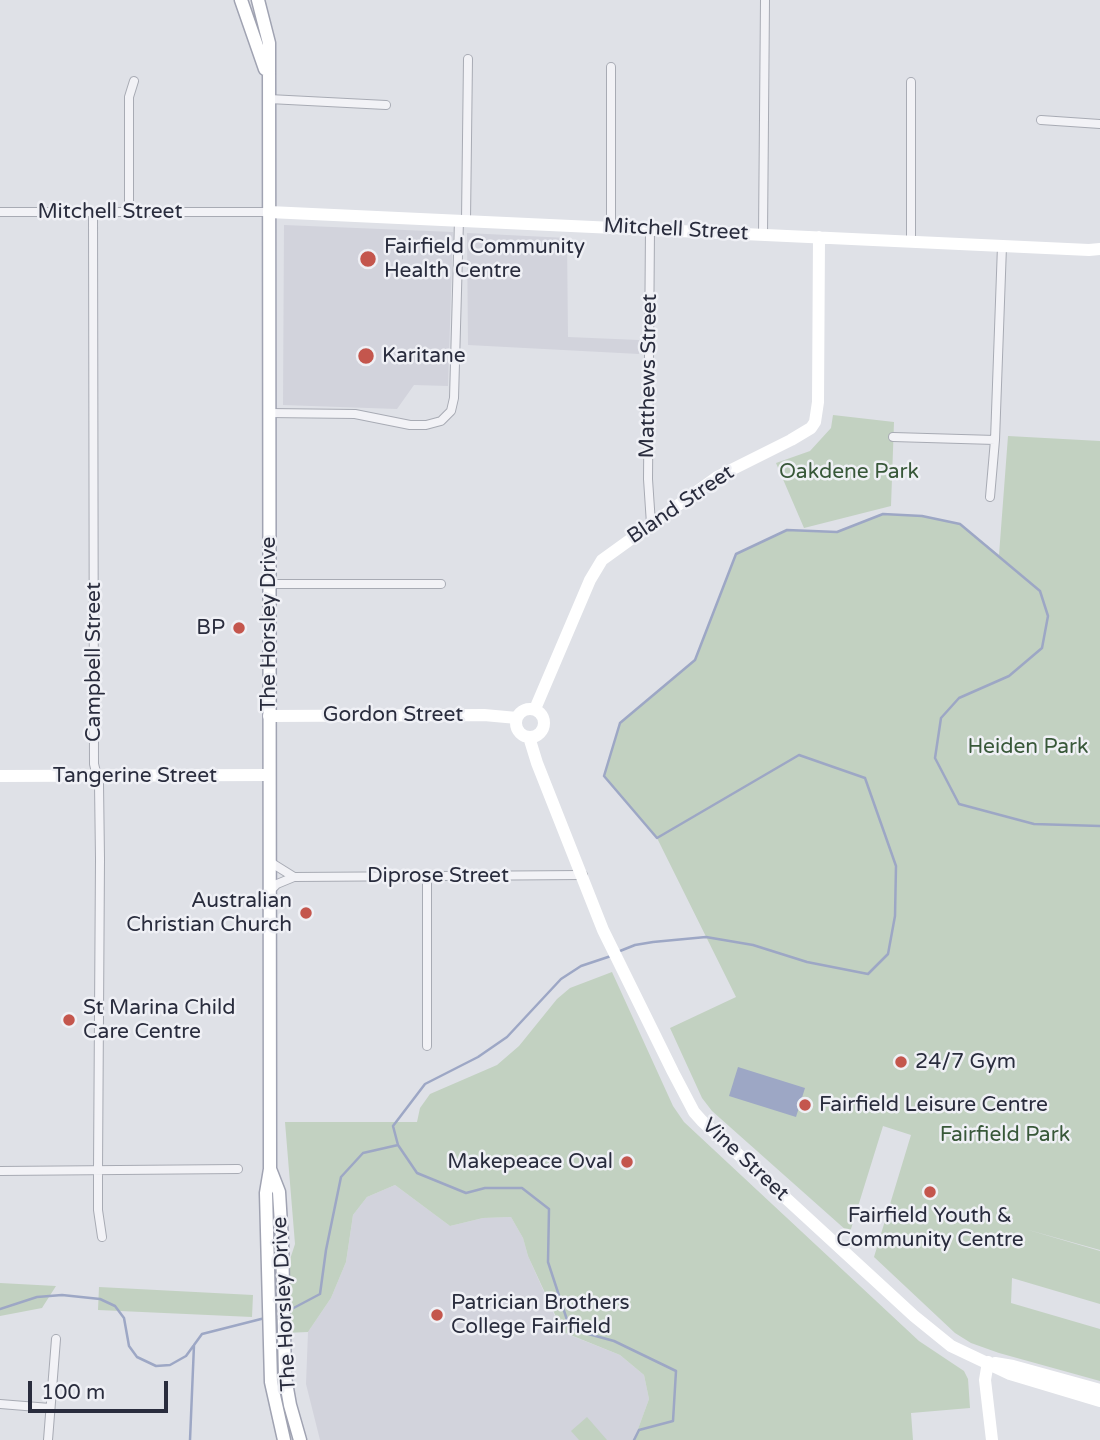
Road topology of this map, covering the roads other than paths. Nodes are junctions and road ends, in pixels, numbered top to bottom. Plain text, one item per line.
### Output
1 (241, 0) edge
2 (765, 0) edge
3 (260, 1) edge
4 (468, 59) dead end
5 (611, 67) dead end
6 (269, 79) junction
7 (134, 81) dead end
8 (911, 82) dead end
9 (269, 99) junction
10 (386, 105) dead end
11 (1041, 120) dead end
12 (1100, 124) edge
13 (0, 212) edge
14 (93, 212) junction
15 (129, 212) junction
16 (269, 212) junction
17 (463, 220) junction
18 (611, 227) junction
19 (650, 229) junction
20 (763, 235) junction
21 (819, 237) junction
22 (911, 241) junction
23 (1002, 246) junction
24 (1100, 249) edge
25 (269, 413) junction
26 (893, 437) dead end
27 (995, 440) junction
28 (990, 497) dead end
29 (651, 524) junction
30 (270, 584) junction
31 (441, 584) dead end
32 (535, 709) junction
33 (269, 716) junction
34 (517, 718) junction
35 (529, 737) junction
36 (269, 775) junction
37 (0, 776) edge
38 (97, 776) junction
39 (270, 862) junction
40 (583, 875) junction
41 (427, 876) junction
42 (294, 877) junction
43 (270, 891) junction
44 (427, 1046) dead end
45 (98, 1169) junction
46 (238, 1169) dead end
47 (0, 1171) edge
48 (102, 1237) dead end
49 (276, 1333) junction
50 (57, 1339) dead end
51 (988, 1362) junction
52 (1100, 1390) edge
53 (1100, 1401) edge
54 (0, 1404) edge
55 (50, 1408) junction
56 (296, 1438) edge
57 (48, 1440) edge
58 (284, 1440) edge
59 (992, 1440) edge

1 - 6 main road, The Horsley Drive
2 - 20 street
3 - 6 main road, The Horsley Drive
4 - 17 street
5 - 18 street
6 - 9 main road, The Horsley Drive
7 - 15 street
8 - 22 street
9 - 10 street
9 - 16 main road, The Horsley Drive
11 - 12 street
13 - 14 street, Mitchell Street
14 - 15 street, Mitchell Street
14 - 38 street, Campbell Street
15 - 16 street, Mitchell Street
16 - 17 main road, Mitchell Street
16 - 25 main road, The Horsley Drive
17 - 18 main road, Mitchell Street
17 - 25 street
18 - 19 main road, Mitchell Street
19 - 20 main road, Mitchell Street
19 - 29 street, Matthews Street
20 - 21 main road, Mitchell Street
21 - 22 main road, Mitchell Street
21 - 29 main road, Bland Street
22 - 23 main road, Mitchell Street
23 - 24 main road, Mitchell Street
23 - 27 street
25 - 30 main road, The Horsley Drive
26 - 27 street
27 - 28 street
29 - 32 main road, Bland Street
30 - 31 street
30 - 33 main road, The Horsley Drive
32 - 34 main road
32 - 35 main road
33 - 34 main road, Gordon Street
33 - 36 main road, The Horsley Drive
34 - 35 main road
35 - 40 main road, Vine Street
36 - 38 main road, Tangerine Street
36 - 39 main road, The Horsley Drive
37 - 38 main road, Tangerine Street
38 - 45 street, Campbell Street
39 - 42 street
39 - 43 main road, The Horsley Drive
40 - 41 street, Diprose Street
40 - 51 main road, Vine Street
41 - 42 street, Diprose Street
41 - 44 street
42 - 43 street, Diprose Street
43 - 49 main road, The Horsley Drive
45 - 46 street
45 - 47 street
45 - 48 street, Campbell Street
49 - 56 main road, The Horsley Drive
49 - 58 main road, The Horsley Drive
50 - 55 street
51 - 52 main road
51 - 53 main road
51 - 59 main road
54 - 55 street
55 - 57 street

